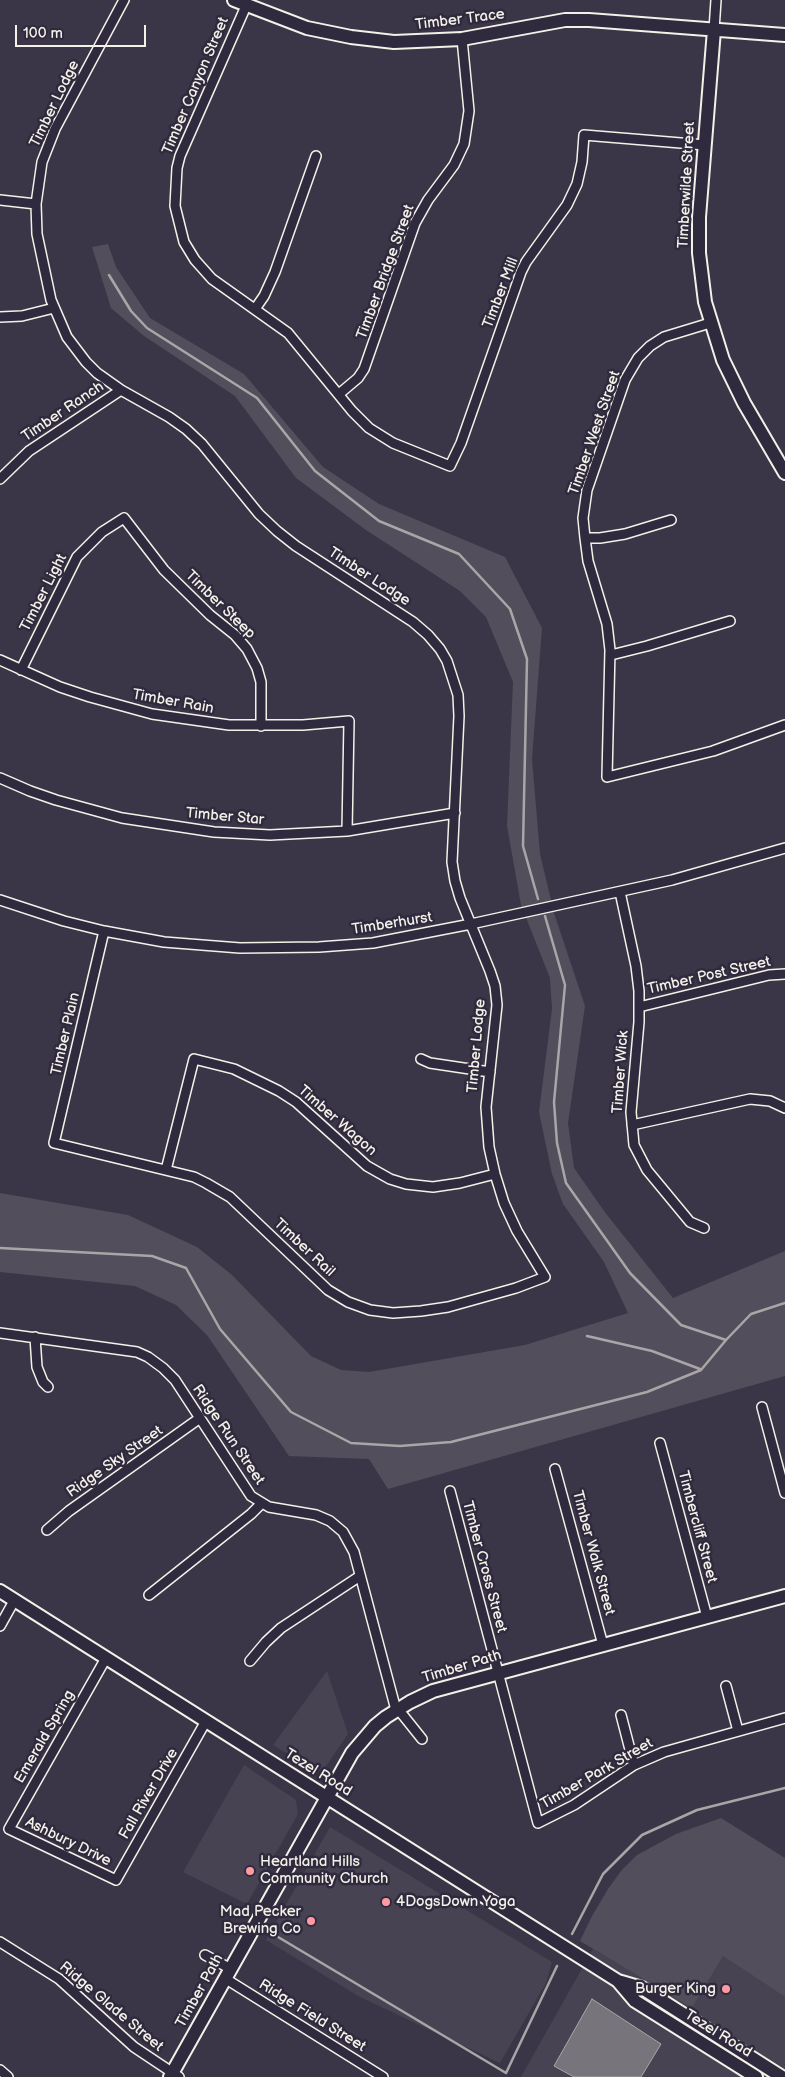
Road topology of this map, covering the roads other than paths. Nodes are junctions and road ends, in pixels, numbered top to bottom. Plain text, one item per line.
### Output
1 (124, 0) edge
2 (234, 0) edge
3 (716, 0) edge
4 (246, 6) junction
5 (714, 30) junction
6 (785, 35) edge
7 (462, 39) junction
8 (705, 145) junction
9 (316, 156) dead end
10 (0, 200) edge
11 (36, 204) junction
12 (54, 308) junction
13 (255, 309) junction
14 (0, 317) edge
15 (710, 323) junction
16 (121, 390) junction
17 (339, 394) junction
18 (450, 466) joint
19 (785, 473) edge
20 (0, 479) edge
21 (124, 518) joint
22 (671, 520) dead end
23 (584, 538) junction
24 (730, 621) dead end
25 (611, 655) junction
26 (0, 660) edge
27 (21, 670) junction
28 (785, 725) edge
29 (261, 726) junction
30 (0, 778) edge
31 (455, 813) junction
32 (347, 831) junction
33 (785, 848) edge
34 (620, 892) junction
35 (0, 900) edge
36 (471, 924) junction
37 (104, 932) junction
38 (785, 974) edge
39 (639, 1007) junction
40 (422, 1059) dead end
41 (490, 1072) junction
42 (785, 1108) edge
43 (632, 1125) junction
44 (54, 1142) joint
45 (166, 1170) junction
46 (495, 1174) junction
47 (704, 1228) dead end
48 (545, 1277) joint
49 (0, 1333) edge
50 (35, 1337) junction
51 (48, 1387) dead end
52 (762, 1407) dead end
53 (200, 1418) junction
54 (660, 1443) dead end
55 (556, 1469) dead end
56 (450, 1492) dead end
57 (785, 1493) edge
58 (261, 1504) junction
59 (47, 1530) dead end
60 (360, 1576) junction
61 (0, 1591) edge
62 (149, 1595) dead end
63 (785, 1596) edge
64 (14, 1600) junction
65 (707, 1617) junction
66 (0, 1626) edge
67 (603, 1645) junction
68 (106, 1658) junction
69 (250, 1661) dead end
70 (498, 1673) junction
71 (726, 1686) dead end
72 (397, 1710) junction
73 (621, 1715) dead end
74 (785, 1718) edge
75 (206, 1721) junction
76 (738, 1731) junction
77 (422, 1739) dead end
78 (634, 1765) junction
79 (326, 1797) junction
80 (538, 1823) joint
81 (9, 1829) joint
82 (116, 1880) joint
83 (0, 1942) edge
84 (204, 1955) dead end
85 (229, 1974) junction
86 (618, 1981) junction
87 (0, 2070) edge
88 (766, 2073) edge
89 (174, 2076) edge
90 (8, 2077) edge
91 (383, 2077) edge
92 (756, 2077) edge
93 (782, 2077) edge

1 - 11 street, Timber Lodge
2 - 4 street, Timber Trace
3 - 5 street, Timberwilde Street
4 - 7 street, Timber Trace
4 - 13 street, Timber Canyon Street
5 - 6 street, Timber Trace
5 - 7 street, Timber Trace
5 - 8 street, Timberwilde Street
7 - 17 street, Timber Bridge Street
8 - 15 street, Timberwilde Street
8 - 18 street, Timber Mill
9 - 13 street
10 - 11 street
11 - 12 street, Timber Lodge
12 - 14 street
12 - 16 street, Timber Lodge
13 - 17 street, Timber Canyon Street
15 - 19 street, Timberwilde Street
15 - 23 street, Timber West Street
16 - 20 street, Timber Ranch
16 - 31 street, Timber Lodge
17 - 18 street, Timber Canyon Street
21 - 27 street, Timber Light
21 - 29 street, Timber Steep
22 - 23 street
23 - 25 street, Timber West Street
24 - 25 street
25 - 28 street, Timber West Street
26 - 27 street, Timber Rain
27 - 29 street, Timber Rain
29 - 32 street, Timber Rain
30 - 32 street, Timber Star
31 - 32 street, Timber Star
31 - 36 street, Timber Lodge
33 - 34 street, Timberhurst
34 - 36 street, Timberhurst
34 - 39 street, Timber Wick
35 - 37 street, Timberhurst
36 - 37 street, Timberhurst
36 - 41 street, Timber Lodge
37 - 44 street, Timber Plain
38 - 39 street, Timber Post Street
39 - 43 street, Timber Wick
40 - 41 street
41 - 46 street, Timber Lodge
42 - 43 street
43 - 47 street, Timber Wick
44 - 45 street, Timber Rail
45 - 46 street, Timber Wagon
45 - 48 street, Timber Rail
46 - 48 street, Timber Lodge
49 - 50 street, Ridge Run Street
50 - 51 street
50 - 53 street, Ridge Run Street
52 - 57 street
53 - 58 street, Ridge Run Street
53 - 59 street, Ridge Sky Street
54 - 65 street, Timbercliff Street
55 - 67 street, Timber Walk Street
56 - 70 street, Timber Cross Street
58 - 60 street, Ridge Run Street
58 - 62 street
60 - 69 street
60 - 72 street, Ridge Run Street
61 - 64 street, Tezel Road
63 - 65 street, Timber Path
64 - 66 street
64 - 68 street, Tezel Road
65 - 67 street, Timber Path
67 - 70 street, Timber Path
68 - 75 street, Tezel Road
68 - 81 street, Emerald Spring
70 - 72 street, Timber Path
70 - 80 street, Timber Cross Street
71 - 76 street
72 - 77 street
72 - 79 street, Timber Path
73 - 78 street
74 - 76 street, Timber Park Street
75 - 79 street, Tezel Road
75 - 82 street, Fall River Drive
76 - 78 street, Timber Park Street
78 - 80 street, Timber Park Street
79 - 85 street, Timber Path
79 - 86 street, Tezel Road
81 - 82 street, Ashbury Drive
83 - 89 street, Ridge Glade Street
84 - 85 street, Ridge Field Street
85 - 89 street, Timber Path
85 - 91 street, Ridge Field Street
86 - 88 street, Tezel Road
86 - 92 street, Tezel Road
87 - 90 street
88 - 93 street, Tezel Road

